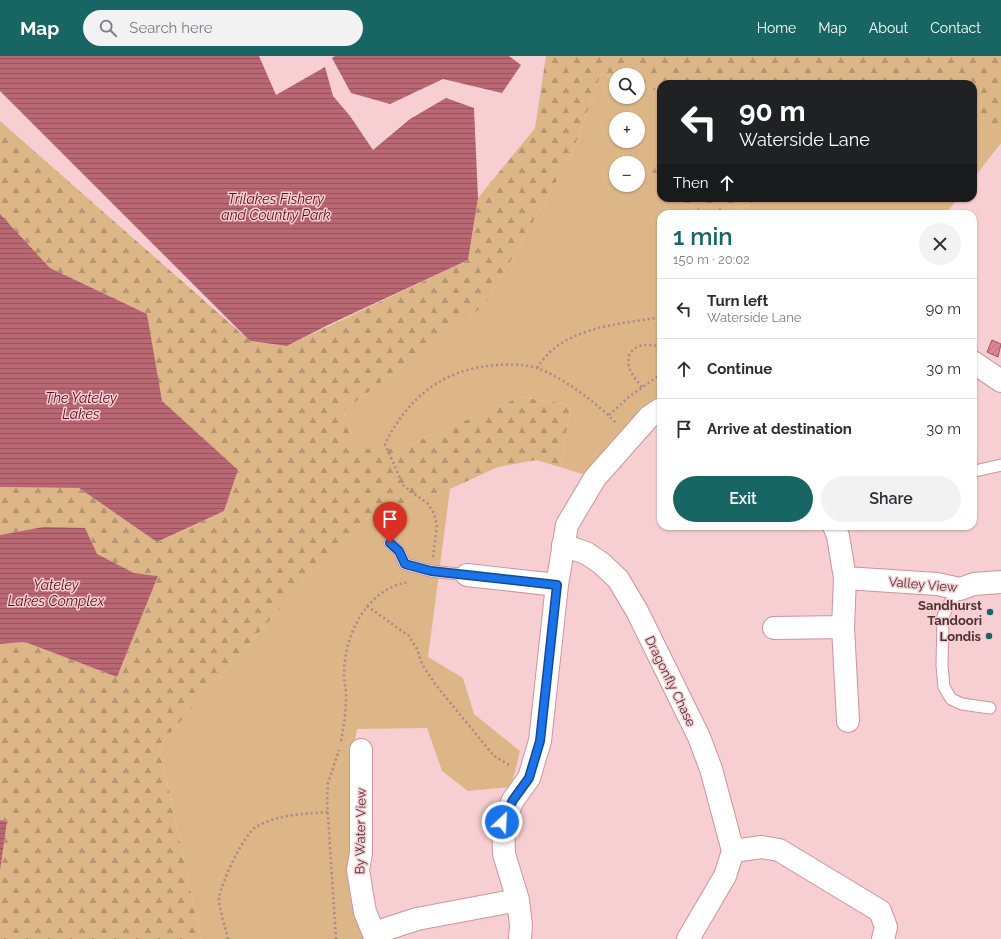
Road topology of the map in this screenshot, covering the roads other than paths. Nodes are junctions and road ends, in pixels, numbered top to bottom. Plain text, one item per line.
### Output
1 (977, 365) edge
2 (1001, 381) edge
3 (657, 412) edge
4 (1001, 465) edge
5 (977, 471) edge
6 (836, 530) edge
7 (390, 543) dead end
8 (562, 545) junction
9 (467, 576) joint
10 (845, 578) junction
11 (1001, 582) edge
12 (557, 585) junction
13 (960, 589) junction
14 (843, 627) junction
15 (774, 628) dead end
16 (990, 708) dead end
17 (848, 721) dead end
18 (361, 750) dead end
19 (733, 851) junction
20 (518, 900) junction
21 (375, 936) edge
22 (520, 939) edge
23 (688, 939) edge
24 (883, 939) edge

1 - 2 street
3 - 8 street
4 - 5 lane
6 - 10 street
7 - 9 lane
8 - 12 street
8 - 19 street, Dragonfly Chase
9 - 12 street
10 - 13 street, Valley View
10 - 14 street
11 - 13 street, Valley View
12 - 20 street
13 - 16 lane
14 - 15 street
14 - 17 street
18 - 21 street, By Water View
19 - 23 street
19 - 24 street
20 - 21 street, By Water View
20 - 22 street

